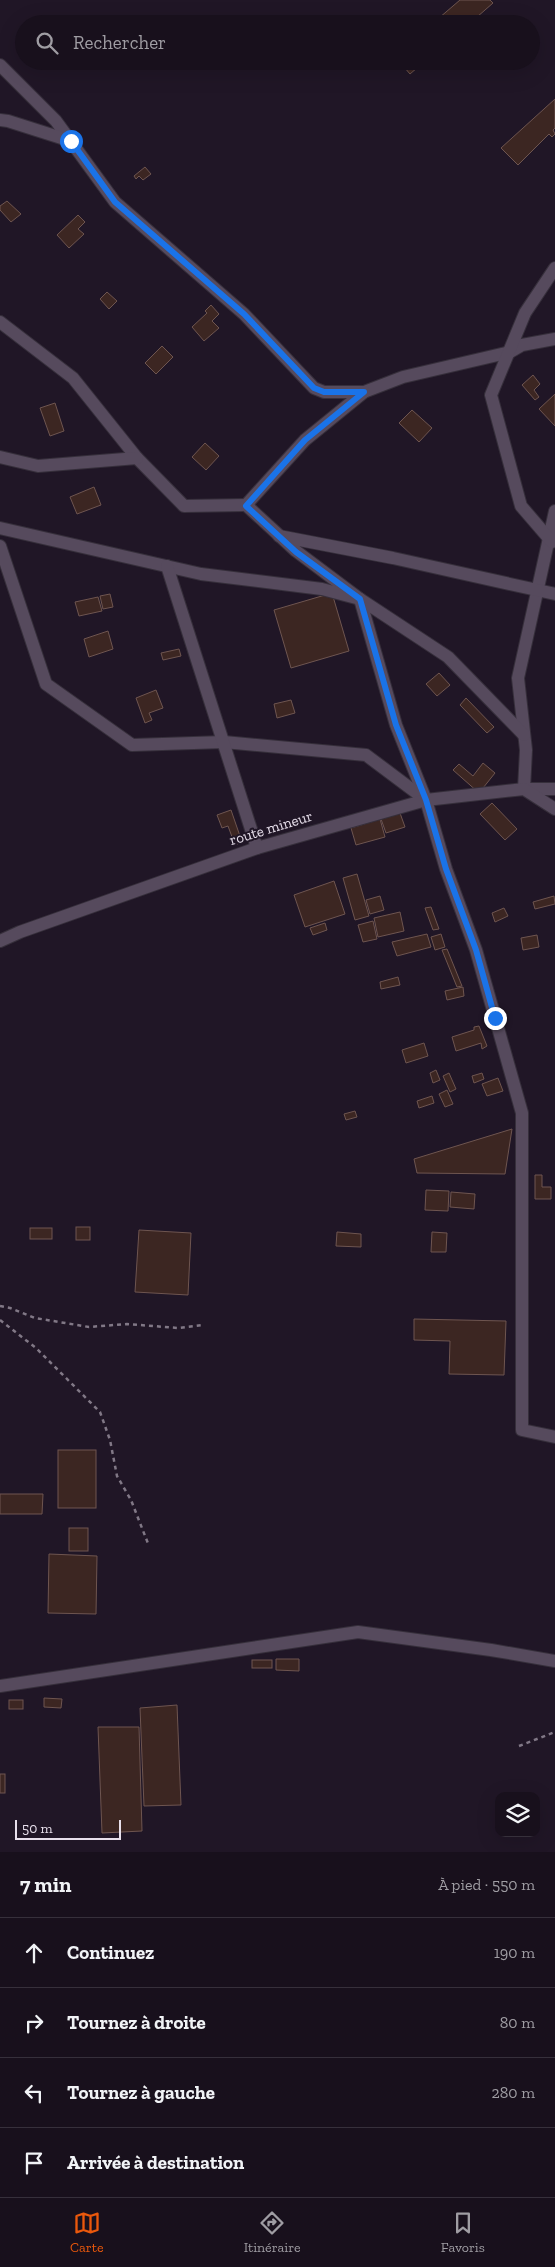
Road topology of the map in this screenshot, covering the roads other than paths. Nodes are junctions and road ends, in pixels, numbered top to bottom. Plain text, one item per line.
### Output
1 (0, 65) edge
2 (0, 78) edge
3 (25, 90) junction
4 (0, 120) edge
5 (71, 141) junction
6 (555, 268) edge
7 (0, 322) edge
8 (555, 339) edge
9 (510, 352) junction
10 (364, 392) junction
11 (0, 457) edge
12 (137, 458) junction
13 (246, 506) junction
14 (555, 511) edge
15 (0, 528) edge
16 (279, 536) junction
17 (552, 541) edge
18 (0, 546) edge
19 (167, 566) junction
20 (538, 590) junction
21 (555, 594) edge
22 (360, 599) junction
23 (524, 734) junction
24 (224, 742) junction
25 (555, 789) edge
26 (524, 790) junction
27 (426, 800) junction
28 (555, 810) edge
29 (257, 848) junction
30 (0, 941) edge
31 (555, 1437) edge
32 (555, 1661) edge
33 (0, 1686) edge

1 - 3 street
2 - 3 street
3 - 5 street
4 - 5 street
5 - 10 street
6 - 9 street
7 - 12 street
8 - 9 street
9 - 10 street
9 - 17 street
10 - 13 street
11 - 12 street
12 - 13 street
13 - 16 street
14 - 17 street
15 - 19 street
16 - 20 street
16 - 22 street
17 - 20 street
18 - 24 street
19 - 22 street
19 - 24 street
20 - 21 street
20 - 23 street
22 - 23 street
22 - 27 street
23 - 26 street
24 - 27 street
24 - 29 street
25 - 26 street, route mineur
26 - 27 street, route mineur
26 - 28 street
27 - 29 street, route mineur
27 - 31 street
29 - 30 street, route mineur
32 - 33 street

